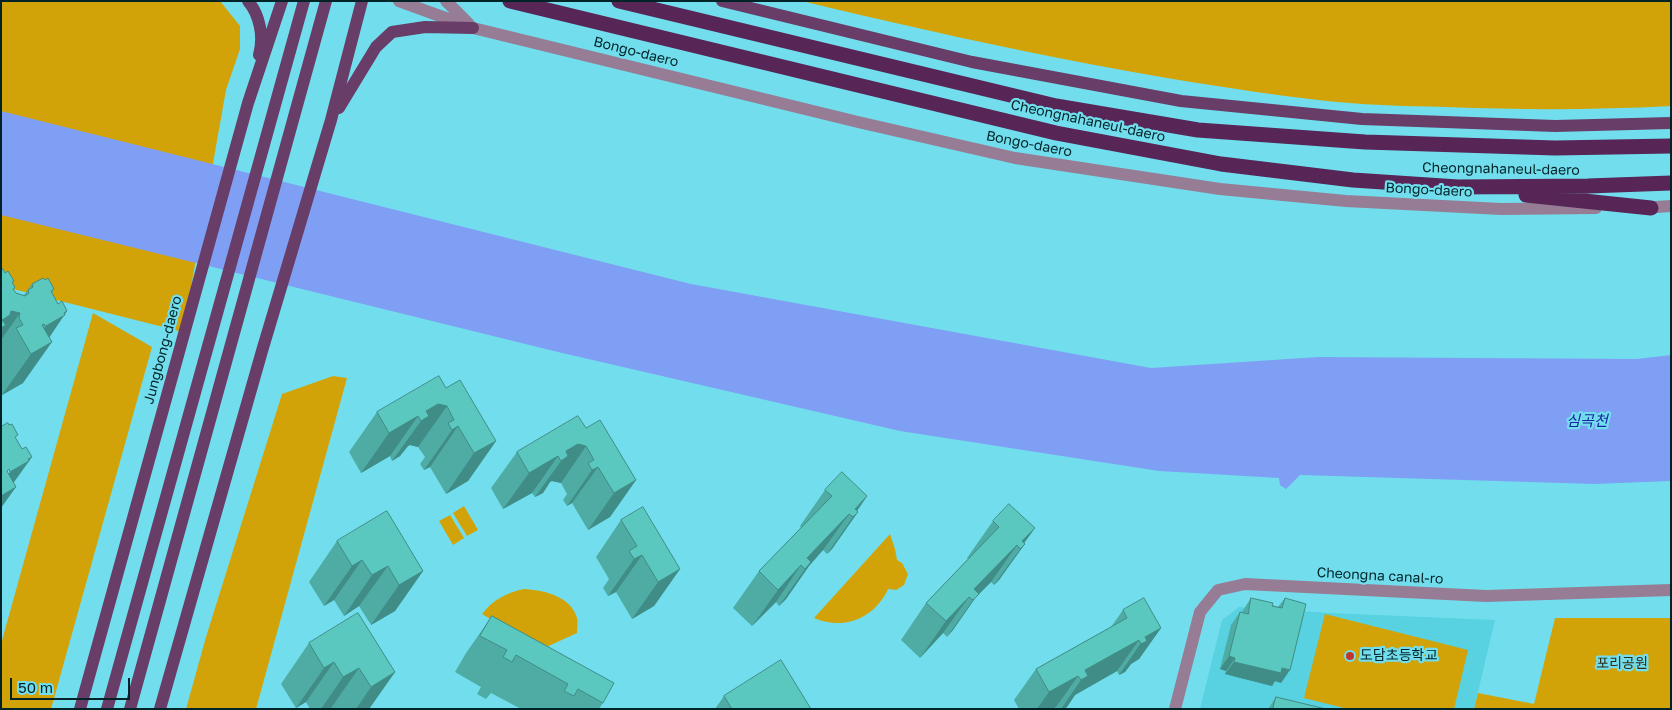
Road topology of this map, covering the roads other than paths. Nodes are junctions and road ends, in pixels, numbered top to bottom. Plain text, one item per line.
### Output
1 (248, 1) edge
2 (282, 1) edge
3 (304, 1) edge
4 (326, 1) edge
5 (362, 1) edge
6 (399, 1) edge
7 (446, 1) edge
8 (510, 1) edge
9 (619, 1) edge
10 (722, 1) edge
11 (473, 28) junction
12 (248, 103) junction
13 (331, 120) junction
14 (1671, 123) edge
15 (1671, 146) edge
16 (1671, 183) edge
17 (1408, 184) junction
18 (1671, 206) edge
19 (1651, 208) junction
20 (1671, 590) edge
21 (80, 709) edge
22 (107, 709) edge
23 (130, 709) edge
24 (160, 709) edge
25 (1175, 709) edge

1 - 12 main road
2 - 12 main road, Jungbong-daero
3 - 22 main road
4 - 23 main road
5 - 13 main road
6 - 11 street, Bongo-daero
7 - 11 street
8 - 17 highway, Cheongnahaneul-daero
9 - 15 highway, Cheongnahaneul-daero
10 - 14 main road
11 - 13 main road
11 - 19 street, Bongo-daero
12 - 21 main road, Jungbong-daero
13 - 24 main road
16 - 17 highway, Cheongnahaneul-daero
17 - 19 highway
18 - 19 street, Bongo-daero
20 - 25 street, Cheongna canal-ro

